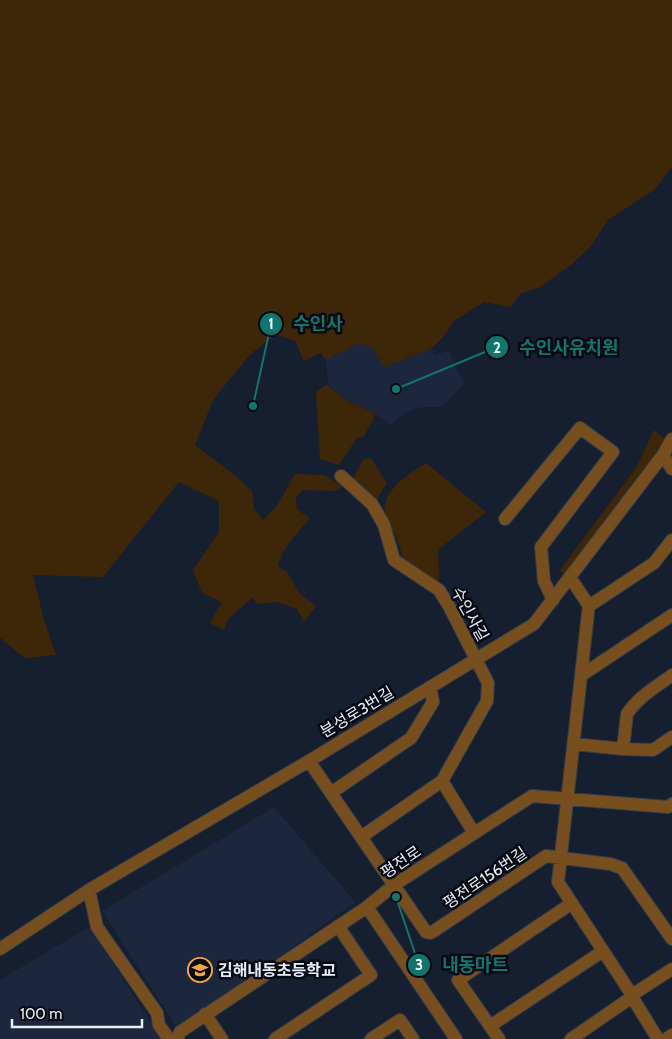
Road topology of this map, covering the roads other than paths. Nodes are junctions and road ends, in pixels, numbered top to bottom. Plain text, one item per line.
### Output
1 (672, 438) edge
2 (663, 455) junction
3 (672, 469) edge
4 (341, 476) dead end
5 (505, 519) dead end
6 (672, 540) edge
7 (570, 577) junction
8 (553, 600) junction
9 (588, 606) junction
10 (672, 615) edge
11 (476, 659) junction
12 (582, 675) junction
13 (672, 676) edge
14 (430, 687) junction
15 (672, 736) edge
16 (574, 744) junction
17 (623, 749) junction
18 (309, 761) junction
19 (442, 781) junction
20 (331, 793) junction
21 (567, 798) junction
22 (670, 808) edge
23 (474, 833) junction
24 (361, 837) junction
25 (561, 858) junction
26 (394, 885) junction
27 (89, 890) junction
28 (572, 903) junction
29 (366, 907) junction
30 (338, 926) junction
31 (672, 939) edge
32 (0, 949) edge
33 (603, 951) junction
34 (672, 969) edge
35 (632, 996) junction
36 (205, 1014) junction
37 (490, 1026) junction
38 (672, 1035) edge
39 (169, 1039) edge
40 (177, 1039) edge
41 (222, 1039) edge
42 (275, 1039) edge
43 (371, 1039) edge
44 (413, 1039) edge
45 (456, 1039) edge
46 (499, 1039) edge
47 (571, 1039) edge
48 (658, 1039) edge
49 (666, 1039) edge

1 - 2 street, 분성로3번길
2 - 3 street
2 - 7 street, 분성로3번길
4 - 11 street, 수인사길
5 - 8 street
6 - 9 street
7 - 8 street, 분성로3번길
7 - 9 street
8 - 11 street, 분성로3번길
9 - 12 street
10 - 12 street
11 - 14 street, 분성로3번길
11 - 19 street, 수인사길
12 - 16 street
13 - 17 street
14 - 18 street, 분성로3번길
14 - 20 street
15 - 17 street
16 - 17 street
16 - 21 street
18 - 20 street
18 - 27 street, 분성로3번길
19 - 23 street
19 - 24 street
20 - 24 street
21 - 22 street, 평전로
21 - 23 street, 평전로
21 - 25 street
23 - 26 street, 평전로
24 - 26 street
25 - 26 street, 평전로156번길
25 - 28 street
25 - 31 street, 평전로156번길
26 - 29 street, 평전로
27 - 32 street, 분성로3번길
27 - 39 street
28 - 33 street
28 - 37 street
29 - 30 street, 평전로
29 - 45 street
30 - 36 street, 평전로
30 - 42 street
33 - 35 street
33 - 37 street
34 - 35 street
35 - 47 street
35 - 48 street
36 - 40 street, 평전로
36 - 41 street
37 - 46 street
38 - 49 street
43 - 44 street

